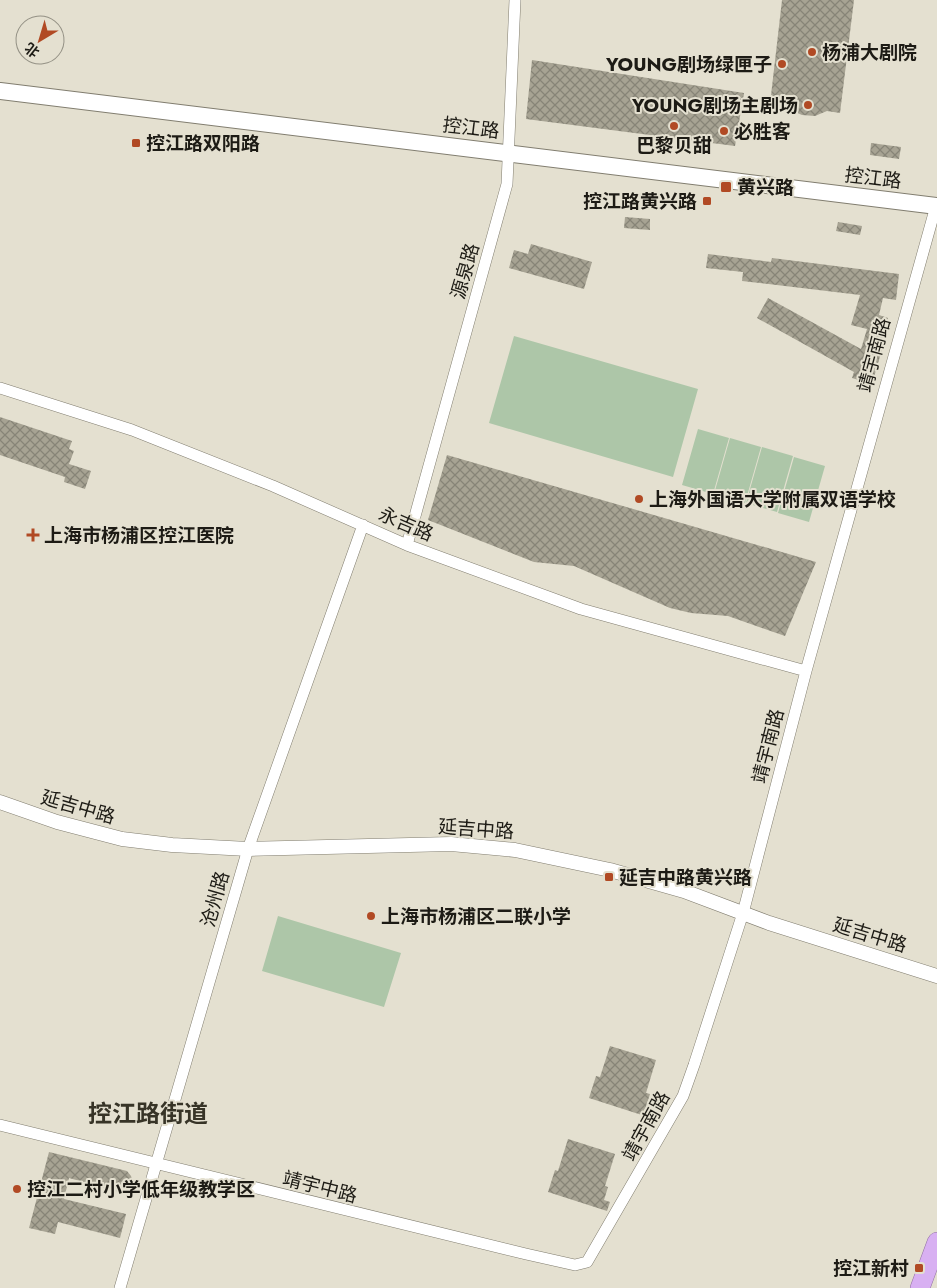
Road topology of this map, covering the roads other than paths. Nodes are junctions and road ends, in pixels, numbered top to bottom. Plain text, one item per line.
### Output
1 (515, 0) edge
2 (0, 91) edge
3 (508, 153) junction
4 (936, 206) edge
5 (0, 388) edge
6 (364, 525) junction
7 (407, 545) junction
8 (806, 671) junction
9 (0, 802) edge
10 (248, 849) junction
11 (743, 913) junction
12 (937, 976) edge
13 (0, 1125) edge
14 (157, 1163) junction
15 (937, 1242) edge
16 (575, 1265) joint
17 (120, 1288) edge
18 (920, 1288) edge

1 - 3 street, 源泉路
2 - 3 main road, 控江路
3 - 4 main road, 控江路
3 - 7 street, 源泉路
4 - 8 street, 靖宇南路
5 - 6 street, 永吉路
6 - 7 street, 永吉路
6 - 10 street, 沧州路
7 - 8 street, 永吉路
8 - 11 street, 靖宇南路
9 - 10 street, 延吉中路
10 - 11 street, 延吉中路
10 - 14 street, 沧州路
11 - 12 street, 延吉中路
11 - 16 street, 靖宇南路
13 - 14 street, 靖宇中路
14 - 16 street, 靖宇中路
14 - 17 street, 沧州路
15 - 18 highway

